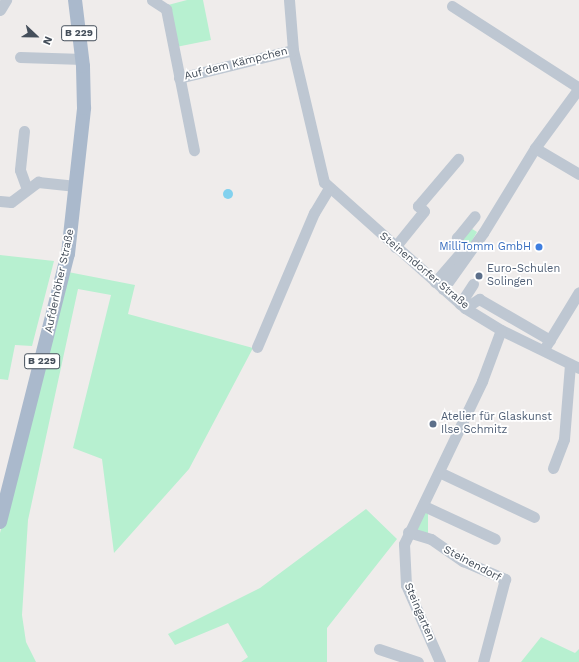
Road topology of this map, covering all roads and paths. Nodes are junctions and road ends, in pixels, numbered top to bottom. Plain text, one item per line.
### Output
1 (6, 0) edge
2 (75, 0) edge
3 (152, 0) edge
4 (289, 0) edge
5 (452, 6) dead end
6 (0, 10) edge
7 (293, 50) junction
8 (20, 57) dead end
9 (83, 59) junction
10 (179, 78) junction
11 (579, 88) edge
12 (24, 131) dead end
13 (535, 148) junction
14 (194, 150) dead end
15 (458, 159) dead end
16 (579, 174) edge
17 (76, 186) junction
18 (329, 188) junction
19 (27, 189) junction
20 (0, 201) edge
21 (474, 216) dead end
22 (395, 247) junction
23 (473, 284) dead end
24 (439, 286) junction
25 (579, 292) edge
26 (463, 306) junction
27 (501, 330) junction
28 (550, 340) junction
29 (257, 347) dead end
30 (544, 351) junction
31 (575, 366) edge
32 (553, 468) dead end
33 (438, 472) junction
34 (424, 506) junction
35 (534, 517) dead end
36 (0, 522) edge
37 (408, 532) junction
38 (495, 539) dead end
39 (379, 649) dead end
40 (418, 662) edge
41 (440, 662) edge
42 (484, 662) edge

1 - 6 street
2 - 9 main road, Aufderhöher Straße / B 229
3 - 10 street, Auf dem Kämpchen
4 - 7 street, Steinendorfer Straße
5 - 11 street
7 - 10 street, Auf dem Kämpchen
7 - 18 street, Steinendorfer Straße
8 - 9 street
9 - 17 main road, Aufderhöher Straße / B 229
10 - 14 street, Auf dem Kämpchen
11 - 13 street
12 - 19 street
13 - 16 street
13 - 24 street
15 - 22 street
17 - 19 street
17 - 36 main road, Aufderhöher Straße / B 229
18 - 22 street, Steinendorfer Straße
18 - 29 street
19 - 20 street
21 - 24 street
22 - 24 street, Steinendorfer Straße
23 - 26 street
24 - 26 street, Steinendorfer Straße
25 - 28 street
26 - 27 street, Steinendorfer Straße
26 - 28 street
27 - 30 street, Steinendorfer Straße
27 - 33 street, Steingarten
28 - 30 street
30 - 31 street, Steinendorfer Straße
31 - 32 street, Steinendorfer Straße
33 - 34 street, Steingarten
33 - 35 street
34 - 37 street, Steingarten
34 - 38 street
37 - 41 street, Steingarten
37 - 42 street, Steinendorf
39 - 40 street

